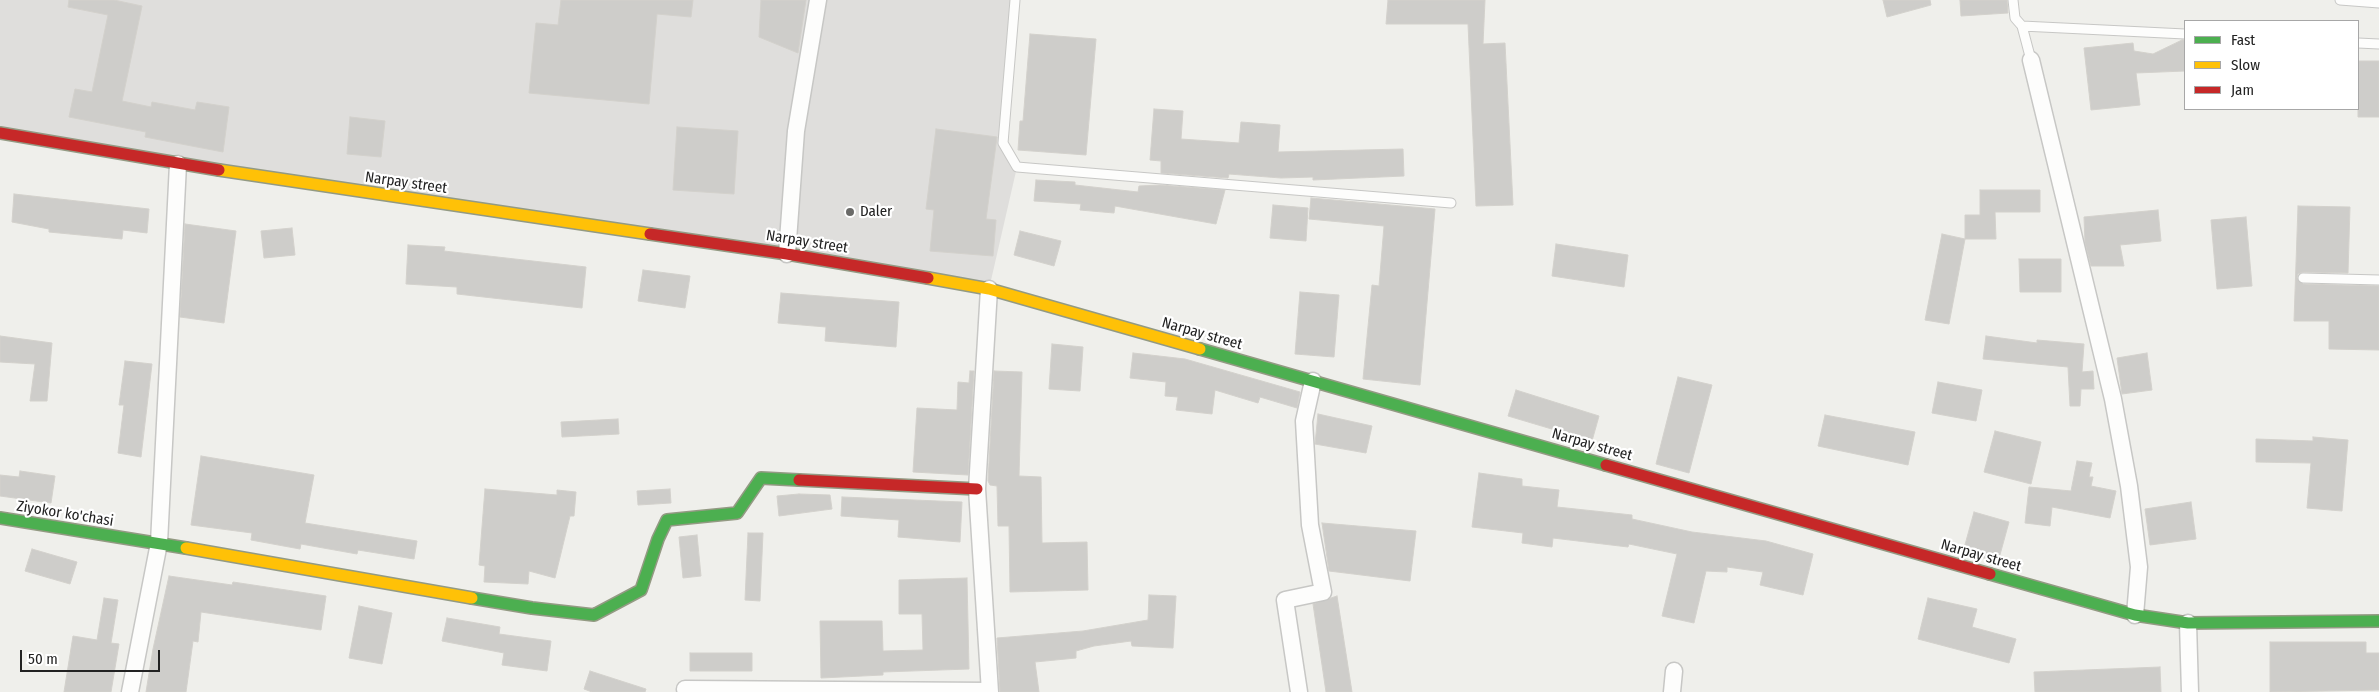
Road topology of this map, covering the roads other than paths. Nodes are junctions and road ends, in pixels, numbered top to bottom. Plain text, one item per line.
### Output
1 (818, 0) edge
2 (1015, 0) edge
3 (2013, 0) edge
4 (2340, 0) edge
5 (2379, 3) edge
6 (2022, 26) junction
7 (2184, 34) edge
8 (2359, 43) edge
9 (2379, 44) edge
10 (2031, 60) joint
11 (0, 133) edge
12 (178, 164) junction
13 (1451, 203) dead end
14 (787, 254) junction
15 (2303, 278) dead end
16 (2379, 280) edge
17 (989, 289) junction
18 (1313, 381) junction
19 (977, 490) junction
20 (0, 518) edge
21 (159, 543) junction
22 (2135, 615) junction
23 (2379, 622) edge
24 (2188, 623) junction
25 (1674, 671) dead end
26 (685, 689) dead end
27 (990, 691) edge
28 (130, 692) edge
29 (1299, 692) edge
30 (1672, 692) edge
31 (2190, 692) edge

1 - 14 street
2 - 13 lane
3 - 6 lane
4 - 5 lane
6 - 7 lane
6 - 10 lane
8 - 9 lane
10 - 22 street
11 - 12 main road, Narpay street
12 - 14 main road, Narpay street
12 - 21 street
14 - 17 main road, Narpay street
15 - 16 lane
17 - 18 main road, Narpay street
17 - 19 street
18 - 22 main road, Narpay street
18 - 29 street
19 - 21 main road, Ziyokor ko'chasi
19 - 27 street
20 - 21 main road, Ziyokor ko'chasi
21 - 28 street
22 - 24 main road, Narpay street
23 - 24 main road, Narpay street
24 - 31 street
25 - 30 street
26 - 27 street

